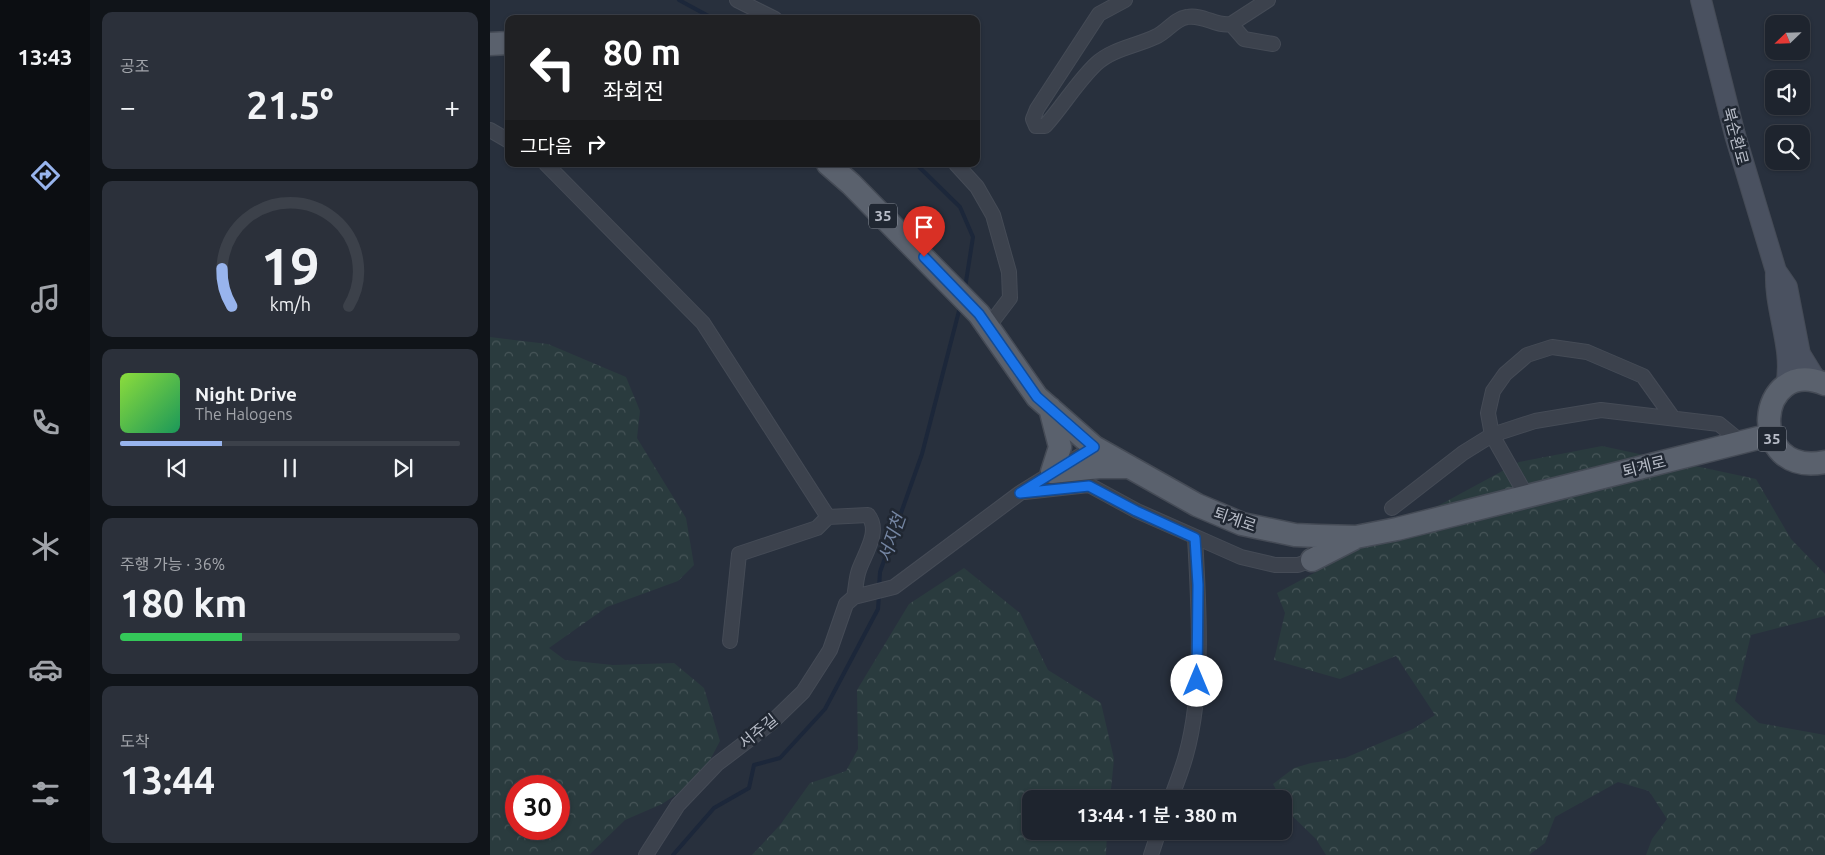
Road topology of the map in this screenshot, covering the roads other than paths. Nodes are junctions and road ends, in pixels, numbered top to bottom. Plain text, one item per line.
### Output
1 (737, 0) edge
2 (1125, 0) edge
3 (1268, 0) edge
4 (1701, 0) edge
5 (766, 15) edge
6 (1231, 24) junction
7 (505, 43) edge
8 (490, 44) edge
9 (1273, 44) dead end
10 (490, 130) edge
11 (505, 139) edge
12 (549, 167) edge
13 (832, 167) edge
14 (959, 167) edge
15 (1776, 271) junction
16 (983, 320) junction
17 (1820, 382) edge
18 (1786, 386) junction
19 (1050, 408) junction
20 (1673, 418) junction
21 (1770, 435) junction
22 (1492, 436) junction
23 (1741, 442) junction
24 (1094, 447) junction
25 (1821, 466) edge
26 (1130, 467) junction
27 (1052, 472) junction
28 (1020, 493) junction
29 (1526, 495) junction
30 (1392, 508) dead end
31 (828, 517) junction
32 (1318, 536) junction
33 (1356, 537) junction
34 (1195, 538) junction
35 (1312, 560) junction
36 (857, 597) junction
37 (730, 641) dead end
38 (1174, 790) edge
39 (1156, 840) edge
40 (646, 855) edge
41 (1151, 855) edge

1 - 5 street
2 - 6 street
3 - 6 street
4 - 15 street, 북순환로
6 - 9 street
7 - 8 main road
10 - 11 street
12 - 31 street
13 - 16 main road, 퇴계로 / 35
14 - 16 street
15 - 17 street, 북순환로
15 - 18 street, 북순환로
16 - 19 main road, 퇴계로 / 35
17 - 18 main road
18 - 21 main road, 35
19 - 24 main road, 퇴계로 / 35
19 - 27 main road
20 - 22 street
20 - 22 street
20 - 23 street
21 - 23 main road, 퇴계로
21 - 25 main road, 35
22 - 29 street
22 - 30 street
23 - 29 main road, 퇴계로
24 - 26 main road, 퇴계로
24 - 27 street
26 - 27 main road
26 - 32 main road, 퇴계로
27 - 28 street
28 - 34 street
28 - 36 street
29 - 33 main road, 퇴계로
31 - 36 street
31 - 37 street
32 - 33 main road, 퇴계로
32 - 35 street
33 - 35 main road
34 - 35 street
34 - 38 street
36 - 40 street, 서주길
39 - 41 street

